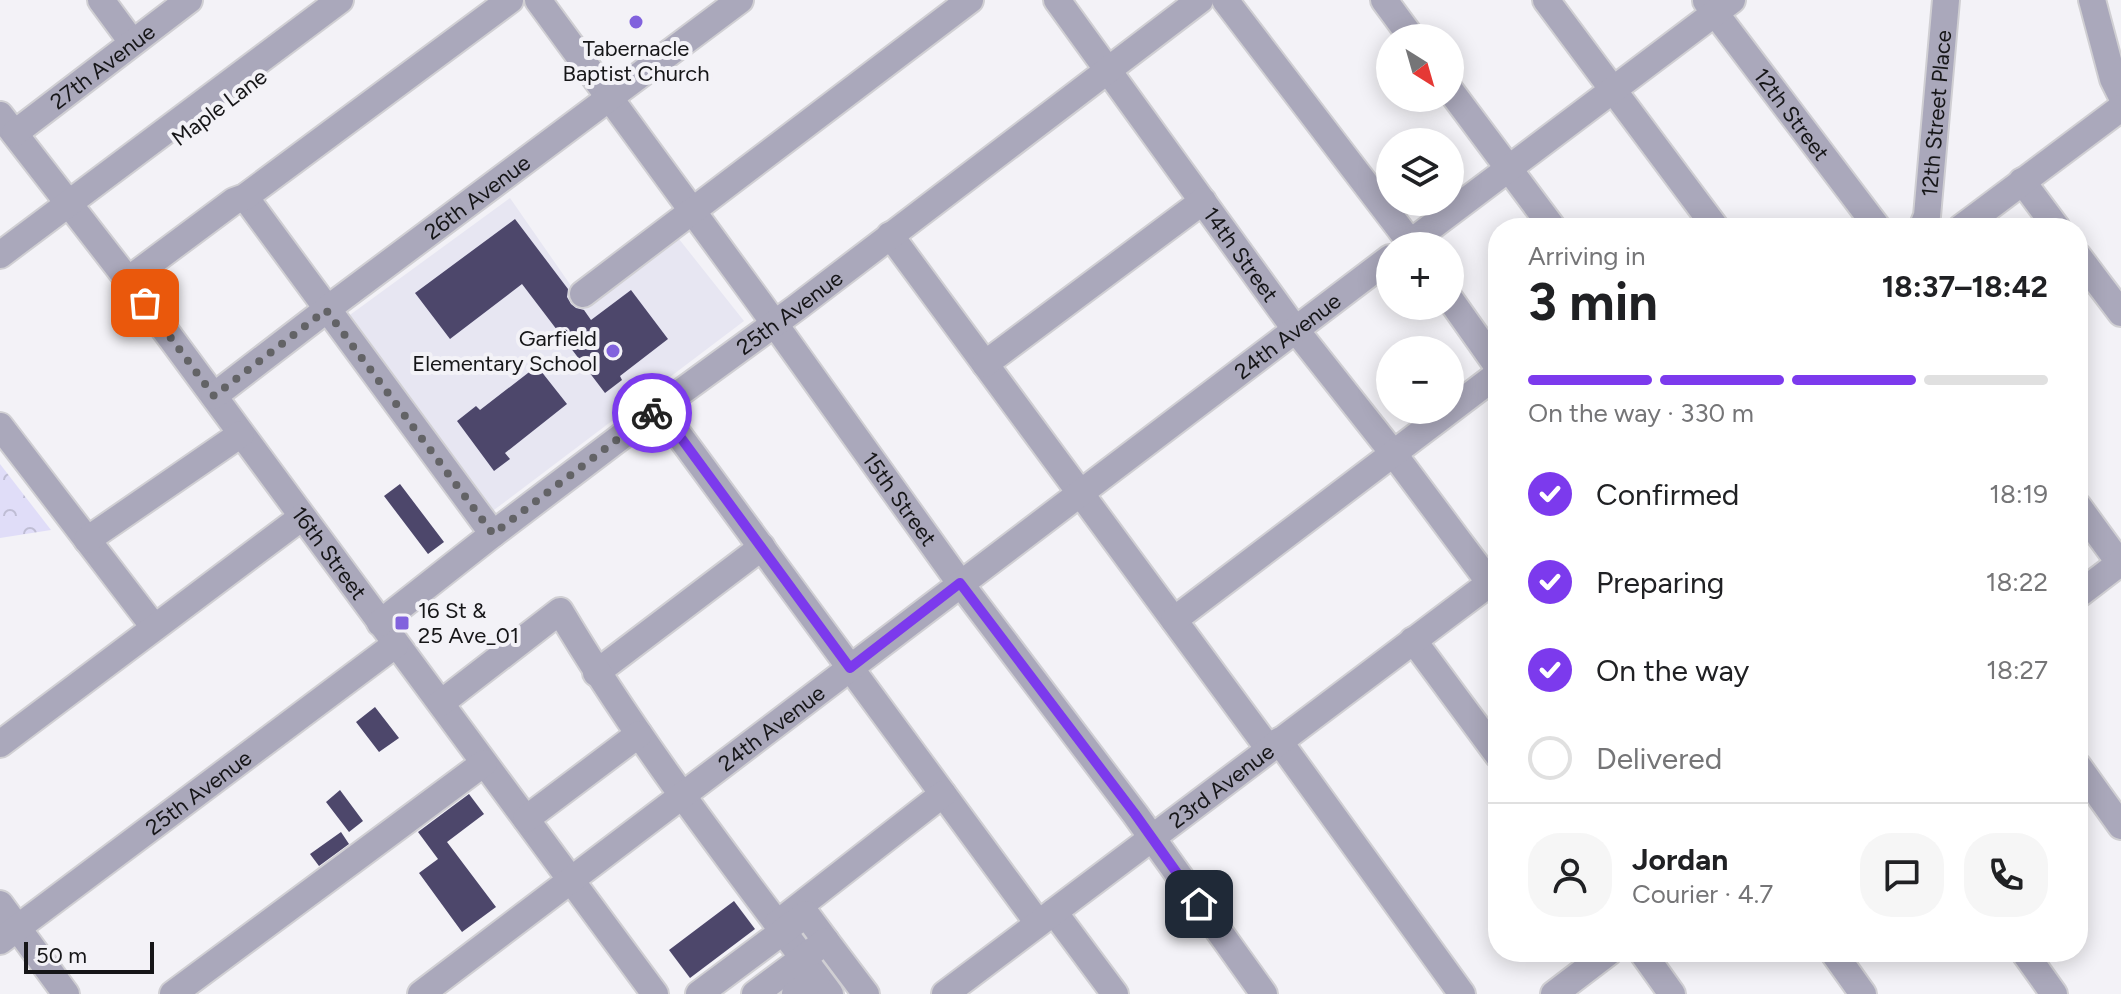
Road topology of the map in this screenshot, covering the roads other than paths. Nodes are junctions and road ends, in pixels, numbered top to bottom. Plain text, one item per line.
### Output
1 (101, 0) edge
2 (189, 0) edge
3 (340, 0) edge
4 (361, 0) edge
5 (510, 0) edge
6 (538, 0) edge
7 (740, 0) edge
8 (970, 0) edge
9 (1057, 0) edge
10 (1200, 0) edge
11 (1225, 0) edge
12 (1384, 0) edge
13 (1546, 0) edge
14 (1946, 0) edge
15 (2092, 0) edge
16 (1717, 5) edge
17 (1402, 24) edge
18 (132, 42) junction
19 (1108, 70) junction
20 (1614, 91) junction
21 (2121, 95) edge
22 (609, 98) junction
23 (2121, 108) edge
24 (1464, 109) edge
25 (5, 122) edge
26 (1509, 170) junction
27 (2022, 181) junction
28 (245, 197) junction
29 (1203, 201) junction
30 (73, 209) junction
31 (692, 210) junction
32 (1545, 218) edge
33 (1709, 218) edge
34 (1871, 218) edge
35 (1926, 218) edge
36 (1974, 218) edge
37 (2050, 218) edge
38 (1393, 232) edge
39 (1426, 232) edge
40 (890, 235) junction
41 (0, 255) edge
42 (1376, 269) edge
43 (2088, 269) edge
44 (128, 280) junction
45 (583, 294) dead end
46 (326, 310) junction
47 (2121, 313) edge
48 (1464, 319) edge
49 (774, 323) junction
50 (1295, 329) junction
51 (1488, 353) edge
52 (985, 364) junction
53 (1488, 382) edge
54 (214, 396) junction
55 (659, 408) junction
56 (0, 426) edge
57 (241, 434) junction
58 (1393, 453) junction
59 (1080, 493) junction
60 (302, 517) junction
61 (2088, 519) edge
62 (493, 534) junction
63 (87, 540) junction
64 (762, 547) junction
65 (2121, 564) edge
66 (1488, 572) edge
67 (960, 583) junction
68 (1488, 584) edge
69 (2088, 588) edge
70 (1174, 620) junction
71 (380, 623) junction
72 (154, 627) junction
73 (1413, 640) junction
74 (396, 644) junction
75 (850, 668) junction
76 (596, 673) junction
77 (441, 703) junction
78 (639, 734) junction
79 (1488, 741) edge
80 (0, 744) edge
81 (1274, 745) junction
82 (484, 763) junction
83 (2088, 780) edge
84 (943, 794) junction
85 (682, 796) junction
86 (526, 819) junction
87 (2121, 826) edge
88 (1151, 838) junction
89 (572, 880) junction
90 (0, 904) edge
91 (1046, 918) junction
92 (780, 927) junction
93 (9, 935) edge
94 (826, 941) junction
95 (1596, 962) edge
96 (1649, 962) edge
97 (1840, 962) edge
98 (2031, 962) edge
99 (817, 976) edge
100 (955, 991) edge
101 (423, 993) edge
102 (66, 994) edge
103 (173, 994) edge
104 (655, 994) edge
105 (699, 994) edge
106 (755, 994) edge
107 (795, 994) edge
108 (866, 994) edge
109 (1115, 994) edge
110 (1264, 994) edge
111 (1462, 994) edge
112 (1554, 994) edge
113 (1672, 994) edge
114 (1863, 994) edge
115 (2054, 994) edge

1 - 18 street
2 - 18 street, 27th Avenue
3 - 30 street, Maple Lane
4 - 30 street, Maple Lane
5 - 28 street
6 - 22 street, 15th Street
7 - 22 street, 26th Avenue
8 - 31 street
9 - 19 street, 14th Street
10 - 19 street, 25th Avenue
11 - 38 street
12 - 17 street
13 - 20 street
14 - 35 street, 12th Street Place
15 - 21 street
16 - 20 street, 24th Avenue
16 - 34 street, 12th Street
18 - 25 street, 27th Avenue
19 - 29 street, 14th Street
19 - 40 street, 25th Avenue
20 - 26 street, 24th Avenue
20 - 33 street
22 - 31 street, 15th Street
22 - 46 street, 26th Avenue
23 - 27 street
24 - 26 street
25 - 30 street, 16th Street
26 - 32 street
26 - 39 street, 24th Avenue
27 - 36 street
27 - 37 street
28 - 44 street
28 - 46 street
29 - 50 street, 14th Street
29 - 52 street
30 - 41 street
30 - 44 street, 16th Street
31 - 45 street
31 - 49 street, 15th Street
40 - 49 street, 25th Avenue
40 - 52 street
42 - 50 street, 24th Avenue
43 - 47 street
44 - 54 street, 16th Street
46 - 54 street, 26th Avenue
46 - 62 street
48 - 51 street
49 - 55 street, 25th Avenue
49 - 67 street, 15th Street
50 - 58 street, 14th Street
50 - 59 street, 24th Avenue
52 - 59 street
53 - 58 street
54 - 57 street, 16th Street
55 - 62 street, 25th Avenue
55 - 64 street
56 - 63 street
57 - 60 street, 16th Street
57 - 63 street
58 - 66 street, 14th Street
58 - 70 street
59 - 67 street, 24th Avenue
59 - 70 street
60 - 71 street, 16th Street
60 - 72 street
61 - 65 street
62 - 71 street, 25th Avenue
63 - 72 street
64 - 75 street
64 - 76 street
65 - 69 street
67 - 75 street, 24th Avenue
67 - 88 street, 15th Street
68 - 73 street, 23rd Avenue
70 - 81 street
71 - 74 street, 16th Street
72 - 80 street
73 - 79 street
73 - 81 street, 23rd Avenue
74 - 77 street, 16th Street
74 - 93 street, 25th Avenue
75 - 84 street
75 - 85 street, 24th Avenue
76 - 77 street
76 - 78 street
77 - 82 street, 16th Street
78 - 85 street
78 - 86 street
81 - 88 street, 23rd Avenue
81 - 111 street
82 - 86 street, 16th Street
82 - 103 street
83 - 87 street
84 - 91 street
84 - 92 street
85 - 89 street, 24th Avenue
85 - 92 street
86 - 89 street, 16th Street
88 - 91 street, 23rd Avenue
88 - 110 street, 15th Street
89 - 101 street, 24th Avenue
89 - 104 street, 16th Street
90 - 93 street
91 - 100 street, 23rd Avenue
91 - 109 street
92 - 94 street
92 - 99 street
92 - 105 street
93 - 102 street
94 - 99 street
94 - 108 street
95 - 112 street
96 - 113 street
97 - 114 street
98 - 115 street
99 - 106 street
99 - 107 street

